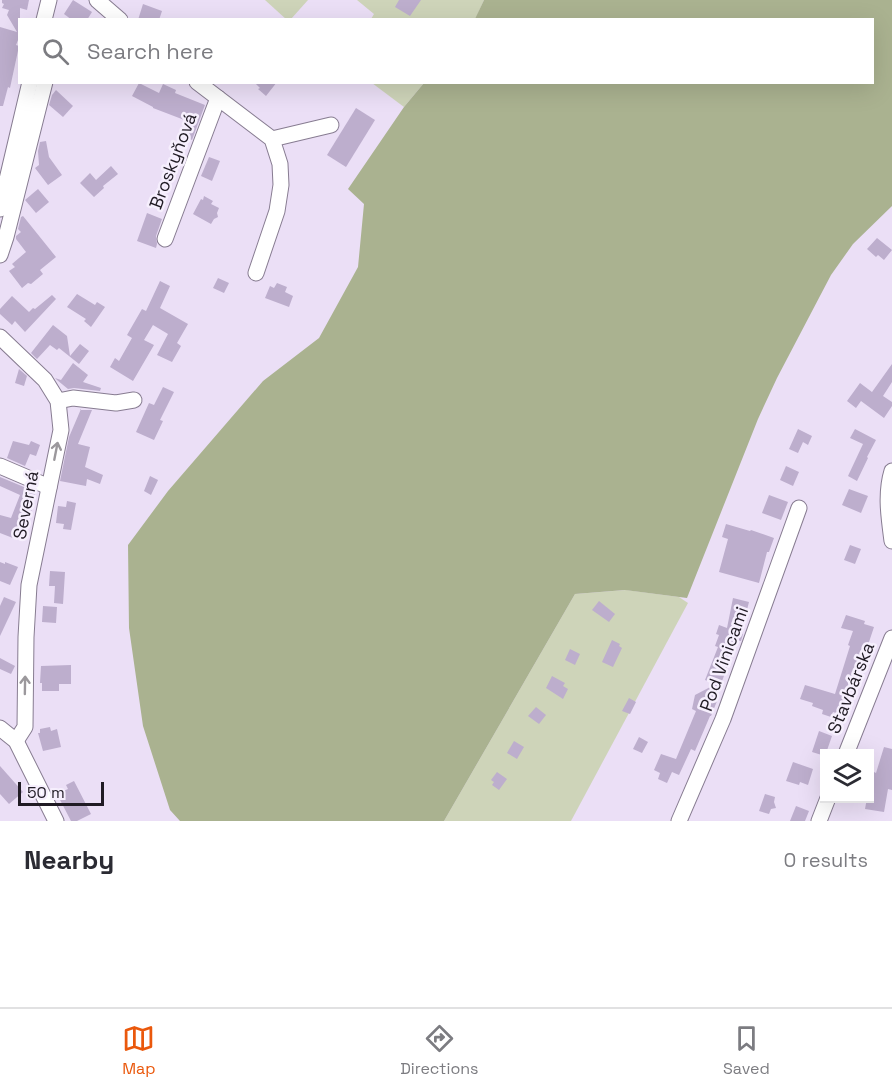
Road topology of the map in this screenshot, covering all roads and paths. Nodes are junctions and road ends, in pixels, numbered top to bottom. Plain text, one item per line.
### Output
1 (49, 0) edge
2 (97, 0) edge
3 (44, 18) edge
4 (118, 18) edge
5 (30, 84) edge
6 (44, 84) edge
7 (200, 84) edge
8 (218, 98) junction
9 (331, 124) dead end
10 (272, 139) junction
11 (0, 209) edge
12 (165, 238) dead end
13 (0, 255) edge
14 (256, 273) dead end
15 (0, 337) edge
16 (58, 400) junction
17 (134, 400) dead end
18 (0, 466) edge
19 (892, 471) edge
20 (49, 487) junction
21 (799, 508) dead end
22 (892, 541) edge
23 (892, 638) edge
24 (0, 728) edge
25 (16, 741) junction
26 (848, 749) edge
27 (826, 803) edge
28 (56, 821) edge
29 (679, 821) edge
30 (819, 821) edge

1 - 3 street
2 - 4 street
5 - 11 street
6 - 13 street
7 - 8 street, Broskyňová
8 - 10 street, Broskyňová
8 - 12 street, Broskyňová
9 - 10 street
10 - 14 street
15 - 16 street
16 - 17 street
20 -> 16 street, Severná
18 - 20 street
19 - 22 street
25 -> 20 street, Severná
21 - 29 street, Pod Vinicami
23 - 26 street, Stavbárska
24 - 25 street
25 - 28 street
27 - 30 street

